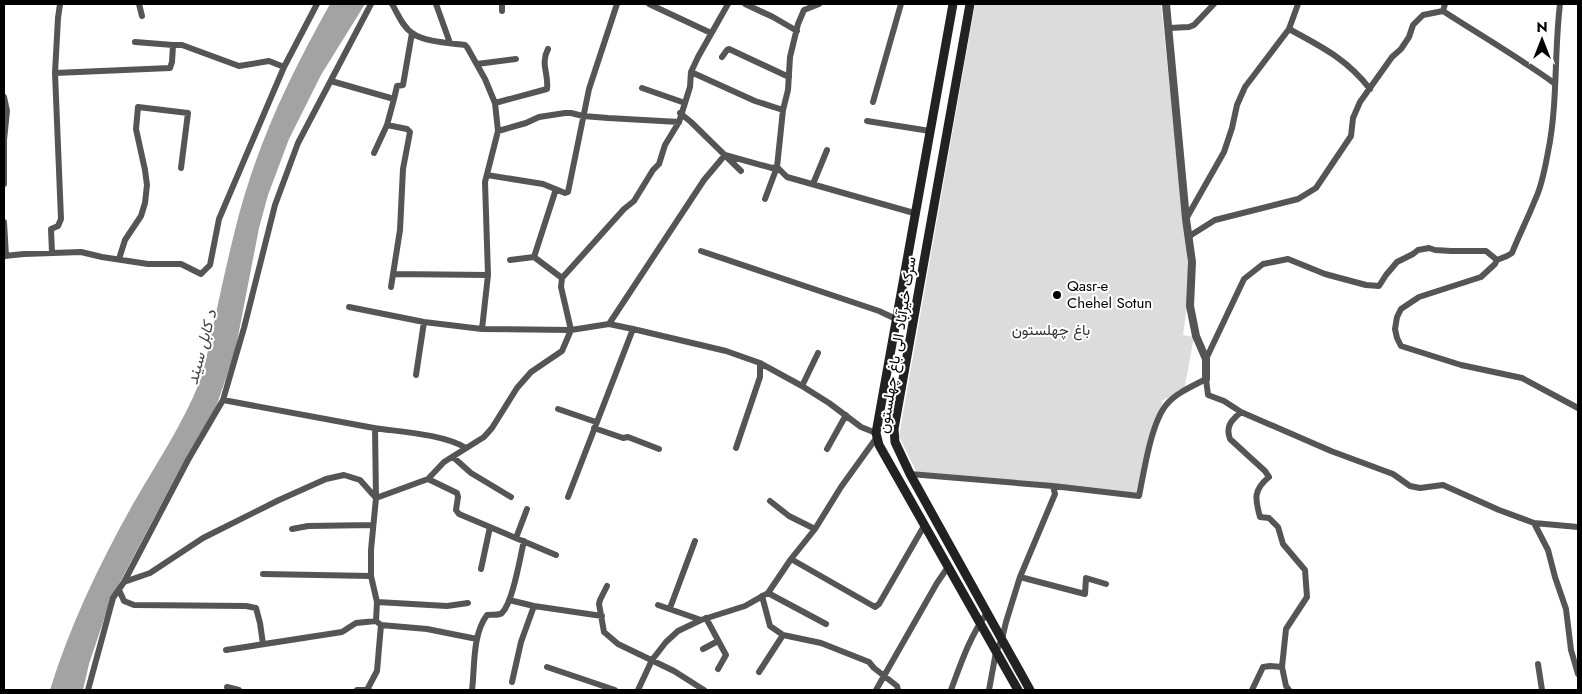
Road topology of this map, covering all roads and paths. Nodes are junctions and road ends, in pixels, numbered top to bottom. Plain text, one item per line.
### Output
1 (60, 4) edge
2 (139, 4) edge
3 (317, 4) edge
4 (371, 4) edge
5 (392, 4) edge
6 (436, 4) edge
7 (617, 4) edge
8 (649, 4) edge
9 (728, 4) edge
10 (745, 4) edge
11 (819, 4) edge
12 (901, 4) edge
13 (953, 4) edge
14 (970, 4) edge
15 (1166, 4) edge
16 (1214, 4) edge
17 (1298, 4) edge
18 (1560, 4) edge
19 (1444, 7) edge
20 (142, 16) dead end
21 (1169, 28) junction
22 (1289, 29) junction
23 (797, 32) junction
24 (710, 33) junction
25 (412, 34) junction
26 (135, 42) dead end
27 (450, 43) junction
28 (173, 45) junction
29 (548, 49) dead end
30 (722, 57) dead end
31 (516, 59) dead end
32 (476, 64) junction
33 (284, 67) junction
34 (691, 72) junction
35 (55, 73) junction
36 (789, 76) junction
37 (331, 81) junction
38 (1554, 83) junction
39 (642, 88) dead end
40 (1370, 89) junction
41 (4, 97) edge
42 (394, 99) junction
43 (874, 102) dead end
44 (495, 103) junction
45 (685, 103) junction
46 (783, 110) junction
47 (680, 113) junction
48 (583, 116) junction
49 (867, 121) dead end
50 (678, 122) junction
51 (387, 125) junction
52 (498, 130) junction
53 (930, 130) junction
54 (4, 140) edge
55 (827, 150) dead end
56 (374, 153) dead end
57 (725, 155) junction
58 (777, 166) junction
59 (181, 168) dead end
60 (741, 171) dead end
61 (487, 174) junction
62 (4, 184) edge
63 (813, 184) junction
64 (556, 189) junction
65 (765, 199) dead end
66 (914, 213) junction
67 (1186, 220) junction
68 (4, 222) edge
69 (1188, 237) junction
70 (701, 251) dead end
71 (52, 253) junction
72 (5, 256) edge
73 (534, 258) junction
74 (119, 259) junction
75 (510, 260) dead end
76 (1498, 260) junction
77 (394, 274) junction
78 (488, 275) junction
79 (562, 278) junction
80 (391, 287) dead end
81 (349, 307) dead end
82 (896, 319) junction
83 (424, 322) junction
84 (609, 324) junction
85 (482, 329) junction
86 (633, 329) junction
87 (572, 330) junction
88 (818, 353) dead end
89 (1206, 359) junction
90 (760, 363) junction
91 (416, 375) dead end
92 (1206, 379) junction
93 (802, 386) junction
94 (223, 400) junction
95 (1578, 408) edge
96 (558, 409) dead end
97 (1241, 412) junction
98 (846, 415) junction
99 (595, 425) junction
100 (374, 428) junction
101 (876, 435) junction
102 (466, 448) junction
103 (736, 448) dead end
104 (659, 449) dead end
105 (827, 449) dead end
106 (452, 457) junction
107 (910, 474) junction
108 (428, 479) junction
109 (1053, 486) junction
110 (512, 497) dead end
111 (376, 498) junction
112 (568, 498) dead end
113 (770, 501) dead end
114 (527, 509) dead end
115 (1534, 523) junction
116 (373, 525) junction
117 (924, 526) junction
118 (490, 527) junction
119 (1578, 527) edge
120 (815, 528) junction
121 (292, 530) dead end
122 (516, 538) junction
123 (524, 541) junction
124 (695, 541) dead end
125 (556, 555) dead end
126 (790, 559) junction
127 (948, 568) junction
128 (481, 569) dead end
129 (263, 574) dead end
130 (371, 576) junction
131 (1020, 577) junction
132 (124, 582) junction
133 (1106, 584) dead end
134 (607, 586) dead end
135 (119, 590) junction
136 (765, 595) junction
137 (509, 600) junction
138 (377, 602) junction
139 (468, 602) dead end
140 (658, 604) dead end
141 (534, 606) junction
142 (670, 608) junction
143 (987, 613) junction
144 (602, 616) junction
145 (703, 619) junction
146 (379, 623) junction
147 (980, 623) junction
148 (826, 624) dead end
149 (784, 635) junction
150 (477, 639) junction
151 (1002, 639) junction
152 (718, 641) junction
153 (263, 644) junction
154 (703, 649) dead end
155 (226, 650) dead end
156 (996, 652) junction
157 (652, 660) junction
158 (1538, 664) dead end
159 (547, 667) dead end
160 (1282, 667) junction
161 (718, 669) dead end
162 (758, 672) dead end
163 (1578, 674) edge
164 (884, 676) junction
165 (512, 682) dead end
166 (227, 687) dead end
167 (88, 690) edge
168 (239, 690) edge
169 (357, 690) edge
170 (369, 690) edge
171 (472, 690) edge
172 (615, 690) edge
173 (638, 690) edge
174 (704, 690) edge
175 (876, 690) edge
176 (898, 690) edge
177 (951, 690) edge
178 (989, 690) edge
179 (1018, 690) edge
180 (1030, 690) edge
181 (1252, 690) edge
182 (1289, 690) edge
183 (1542, 690) edge

1 - 35 street
2 - 20 street
3 - 33 street
4 - 37 street
5 - 25 street
6 - 27 street
7 - 48 street
8 - 24 street
9 - 24 street
10 - 23 street
11 - 23 street
12 - 43 street
13 - 53 main road
14 - 107 main road, سرک خیرآباد الی باغ چهلستون
15 - 21 street
16 - 21 street
17 - 22 street
18 - 38 street
19 - 38 street
19 - 40 street
21 - 67 street
22 - 40 street
22 - 67 street
23 - 36 street
24 - 34 street
25 - 27 street
25 - 42 street
26 - 28 street
27 - 32 street
28 - 33 street
28 - 35 street
29 - 44 street
30 - 36 street
31 - 32 street
32 - 44 street
33 - 74 street
34 - 45 street
34 - 46 street
35 - 71 street
36 - 46 street
37 - 42 street
37 - 94 street
38 - 76 street
39 - 45 street
40 - 69 street
41 - 54 street
42 - 51 street
44 - 52 street
45 - 47 street
46 - 58 street
47 - 50 street
47 - 57 street
48 - 50 street
48 - 52 street
48 - 64 street
49 - 53 street
50 - 79 street
51 - 56 street
51 - 77 street
52 - 61 street
53 - 66 main road
54 - 62 street
55 - 63 street
57 - 58 street
57 - 60 street
57 - 84 street
58 - 63 street
58 - 65 street
59 - 74 street
61 - 64 street
61 - 78 street
63 - 66 street
64 - 73 street
66 - 82 main road
67 - 69 street
68 - 72 street
69 - 89 street
70 - 82 street
71 - 72 street
71 - 74 street
73 - 75 street
73 - 79 street
76 - 89 street
76 - 95 street
77 - 78 street
77 - 80 street
78 - 85 street
79 - 87 street
81 - 83 street
82 - 101 main road
83 - 85 street
83 - 91 street
84 - 86 street
84 - 87 street
85 - 87 street
86 - 90 street
86 - 99 street
87 - 102 street
88 - 93 street
89 - 92 street
90 - 93 street
90 - 103 street
92 - 97 street
92 - 109 street
93 - 98 street
94 - 100 street
94 - 132 street
96 - 99 street
97 - 115 street
97 - 160 street
98 - 101 street
98 - 105 street
99 - 104 street
99 - 112 street
100 - 102 street
100 - 111 street
101 - 117 main road
101 - 120 street
102 - 106 street
106 - 108 street
106 - 110 street
107 - 109 street
107 - 143 main road, سرک خیرآباد الی باغ چهلستون
108 - 111 street
108 - 118 street
109 - 131 street
111 - 116 street
111 - 132 street
113 - 120 street
114 - 122 street
115 - 119 street
115 - 163 street
116 - 121 street
116 - 130 street
117 - 126 street
117 - 127 main road
118 - 122 street
118 - 128 street
120 - 126 street
122 - 123 street
123 - 125 street
123 - 137 street
124 - 142 street
126 - 136 street
127 - 147 main road
127 - 164 street
129 - 130 street
130 - 138 street
131 - 133 street
131 - 151 street
132 - 135 street
134 - 144 street
135 - 153 street
135 - 167 street
136 - 145 street
136 - 148 street
136 - 149 street
137 - 141 street
137 - 150 street
138 - 139 street
138 - 146 street
140 - 142 street
141 - 144 street
141 - 165 street
142 - 145 street
143 - 147 street
143 - 151 main road, سرک خیرآباد الی باغ چهلستون
144 - 157 street
145 - 152 street
145 - 157 street
146 - 150 street
146 - 153 street
146 - 170 street
147 - 156 main road
147 - 177 street
149 - 162 street
149 - 164 street
150 - 171 street
151 - 156 street
151 - 180 main road, سرک خیرآباد الی باغ چهلستون
152 - 154 street
152 - 161 street
153 - 155 street
156 - 178 street
156 - 179 main road
157 - 173 street
157 - 174 street
158 - 183 street
159 - 172 street
160 - 181 street
160 - 182 street
164 - 175 street
164 - 176 street
166 - 168 street
169 - 170 street

